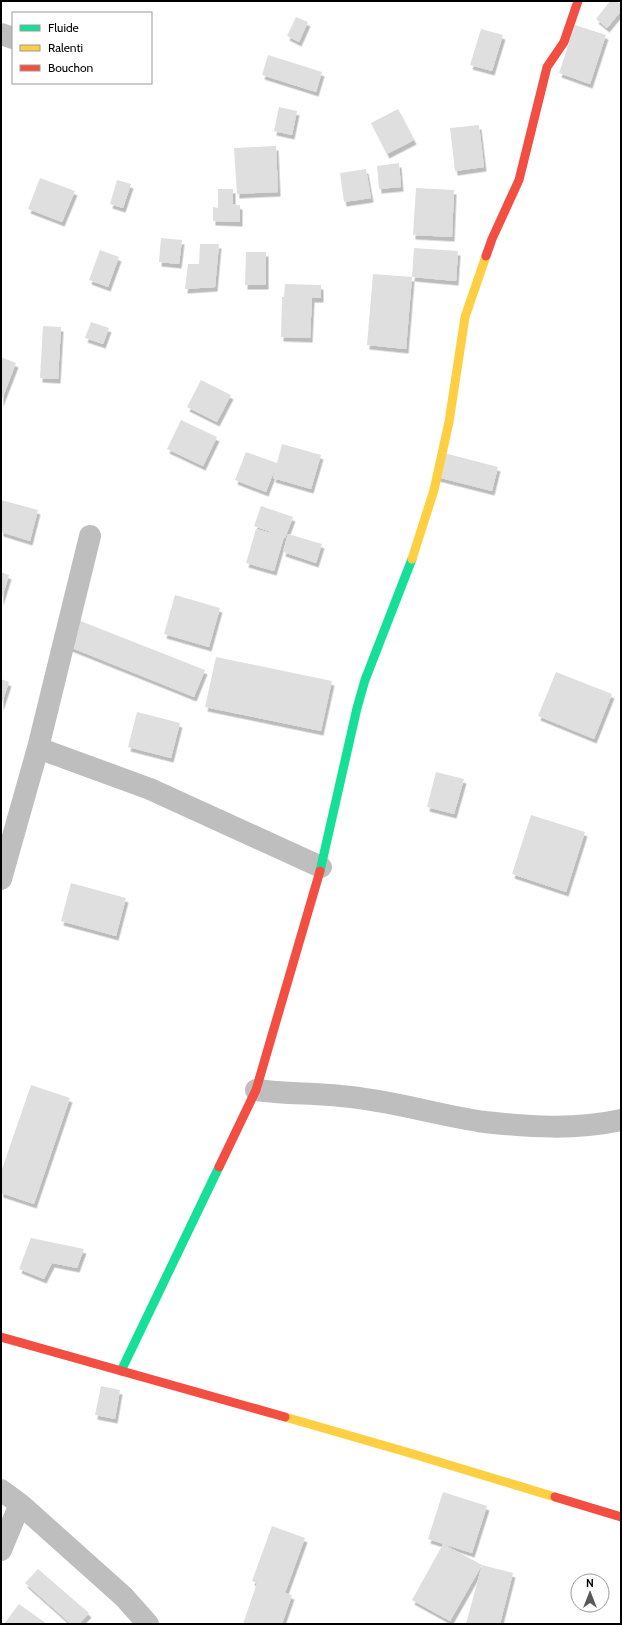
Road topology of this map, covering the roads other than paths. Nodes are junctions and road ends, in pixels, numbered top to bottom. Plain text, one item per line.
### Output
1 (578, 1) edge
2 (1, 34) edge
3 (12, 38) edge
4 (90, 536) dead end
5 (38, 748) junction
6 (321, 866) junction
7 (1, 879) edge
8 (256, 1090) junction
9 (621, 1120) edge
10 (1, 1337) edge
11 (121, 1371) junction
12 (1, 1490) edge
13 (20, 1504) junction
14 (621, 1517) edge
15 (1, 1550) edge
16 (148, 1624) edge

1 - 6 street
2 - 3 street
4 - 5 street
5 - 6 street
5 - 7 street
6 - 8 street
8 - 9 street
8 - 11 street
10 - 11 street
11 - 14 street
12 - 13 street
13 - 15 street
13 - 16 street

